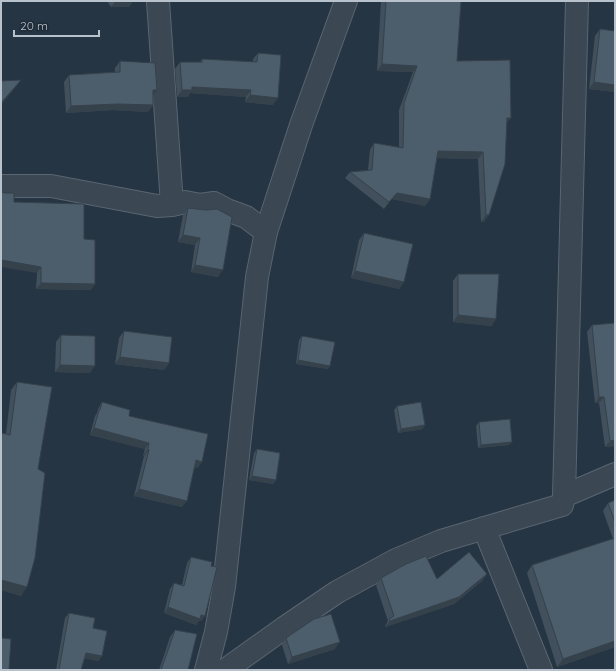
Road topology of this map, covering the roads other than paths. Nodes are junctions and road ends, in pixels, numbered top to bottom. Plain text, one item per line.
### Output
1 (158, 1) edge
2 (346, 1) edge
3 (577, 1) edge
4 (1, 186) edge
5 (172, 205) junction
6 (266, 232) junction
7 (615, 474) edge
8 (564, 496) junction
9 (484, 528) junction
10 (219, 668) edge
11 (541, 670) edge

1 - 5 street
2 - 6 street
3 - 8 street
4 - 5 street
5 - 6 street
6 - 10 street
7 - 8 street
8 - 9 street
9 - 10 street
9 - 11 street

